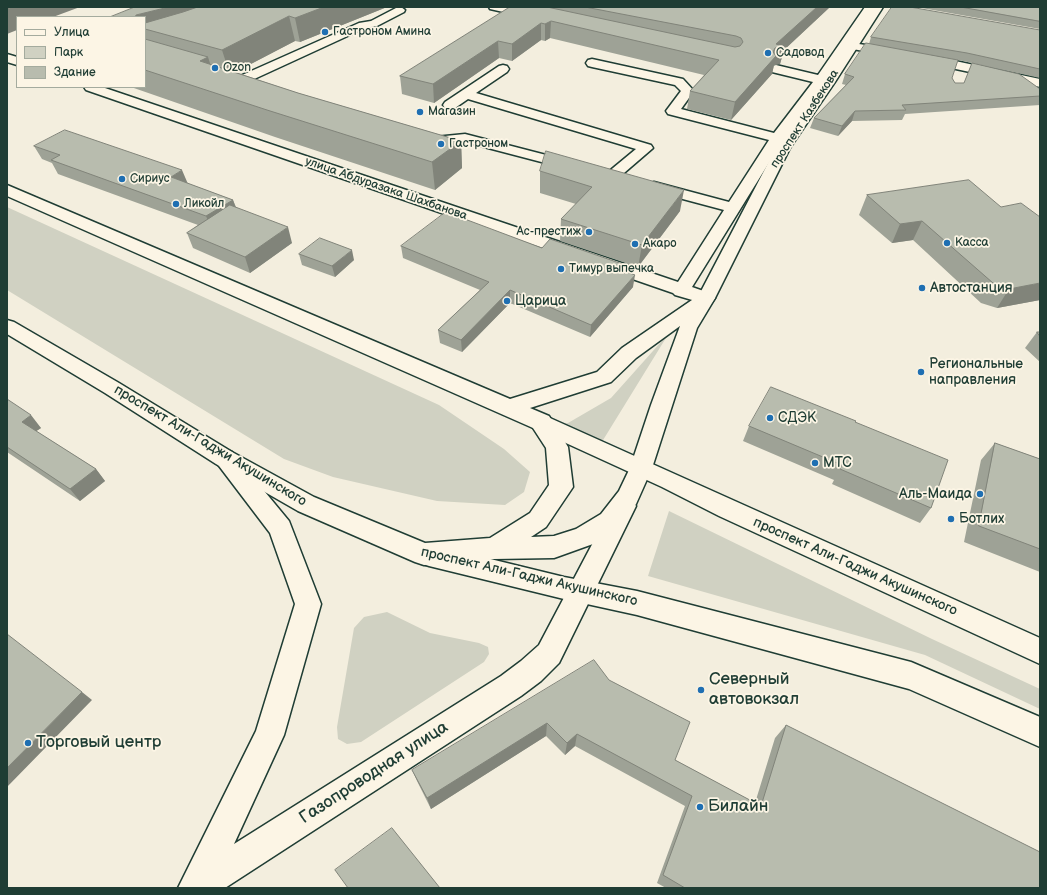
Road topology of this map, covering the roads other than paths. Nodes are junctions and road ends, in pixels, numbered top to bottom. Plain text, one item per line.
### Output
1 (494, 7) edge
2 (870, 7) edge
3 (878, 7) edge
4 (400, 10) dead end
5 (544, 19) edge
6 (853, 46) junction
7 (592, 63) dead end
8 (963, 66) junction
9 (503, 69) edge
10 (776, 69) edge
11 (220, 78) edge
12 (822, 80) junction
13 (958, 81) edge
14 (235, 82) junction
15 (1040, 83) edge
16 (93, 88) edge
17 (257, 89) edge
18 (465, 94) junction
19 (450, 105) dead end
20 (413, 134) edge
21 (777, 138) junction
22 (612, 176) junction
23 (627, 180) edge
24 (642, 184) edge
25 (7, 190) edge
26 (733, 208) junction
27 (681, 291) junction
28 (706, 298) junction
29 (7, 326) edge
30 (509, 407) junction
31 (540, 422) junction
32 (224, 458) junction
33 (641, 468) junction
34 (628, 497) junction
35 (494, 548) junction
36 (424, 554) junction
37 (581, 591) junction
38 (1040, 651) edge
39 (1040, 732) edge
40 (196, 887) edge

1 - 5 main road
2 - 12 main road
3 - 6 main road, проспект Казбекова
4 - 14 main road
6 - 8 main road
6 - 28 main road, проспект Казбекова
7 - 21 main road
8 - 13 main road
8 - 15 main road
9 - 18 main road
10 - 12 main road
11 - 14 main road
12 - 21 main road
14 - 17 main road
16 - 27 main road, улица Абдуразака Шахбанова
18 - 19 main road
18 - 22 main road
20 - 22 main road
21 - 26 main road
22 - 23 main road
24 - 26 main road
25 - 30 main road, проспект Али-Гаджи Акушинского
26 - 27 main road
27 - 28 main road, улица Абдуразака Шахбанова
28 - 30 main road
28 - 33 main road, проспект Казбекова
29 - 32 main road, проспект Али-Гаджи Акушинского
30 - 31 main road, проспект Али-Гаджи Акушинского
31 - 33 main road, проспект Али-Гаджи Акушинского
31 - 35 main road
32 - 36 main road, проспект Али-Гаджи Акушинского
32 - 40 main road
33 - 34 main road, проспект Казбекова
33 - 38 main road, проспект Али-Гаджи Акушинского
34 - 35 main road
34 - 37 main road, Газопроводная улица
35 - 36 main road
36 - 37 main road, проспект Али-Гаджи Акушинского
37 - 39 main road, проспект Али-Гаджи Акушинского
37 - 40 main road, Газопроводная улица

